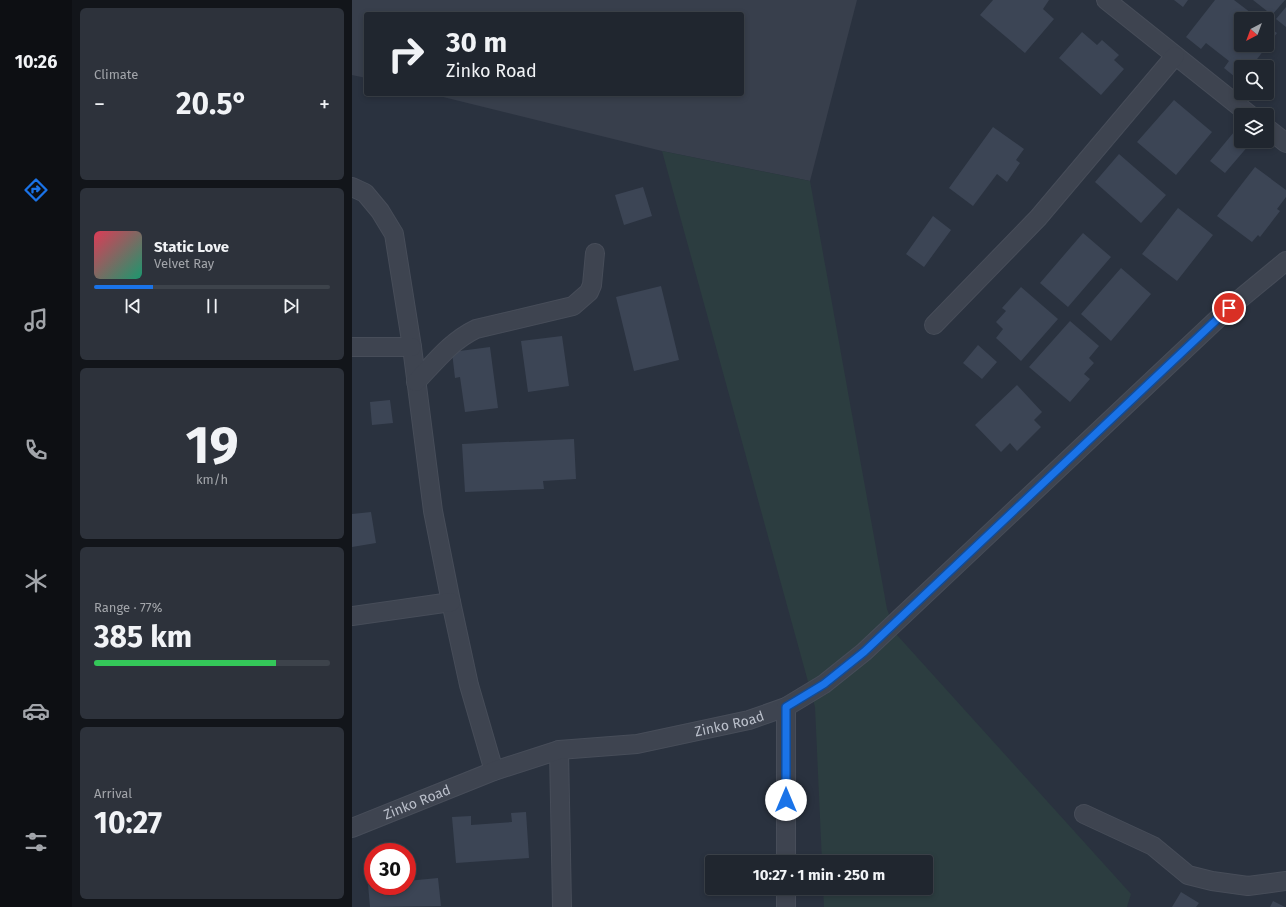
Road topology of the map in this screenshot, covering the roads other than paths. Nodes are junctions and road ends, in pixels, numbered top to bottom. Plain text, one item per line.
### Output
1 (1106, 0) edge
2 (1175, 56) junction
3 (1241, 108) edge
4 (1274, 134) edge
5 (1286, 143) edge
6 (352, 187) edge
7 (595, 253) dead end
8 (1286, 261) edge
9 (934, 325) dead end
10 (352, 347) edge
11 (412, 347) junction
12 (416, 382) junction
13 (450, 602) junction
14 (352, 616) edge
15 (786, 707) junction
16 (559, 750) junction
17 (494, 771) junction
18 (1084, 814) dead end
19 (352, 828) edge
20 (786, 855) edge
21 (1286, 880) edge
22 (786, 895) edge
23 (562, 907) edge
24 (786, 907) edge

1 - 2 street
2 - 3 street
2 - 9 street
4 - 5 street
6 - 11 street
7 - 12 street
8 - 15 street, Zinko Road
10 - 11 street
11 - 12 street
12 - 13 street
13 - 14 street
13 - 17 street
15 - 16 street, Zinko Road
15 - 20 street
16 - 17 street, Zinko Road
16 - 23 street
17 - 19 street, Zinko Road
18 - 21 street
22 - 24 street

